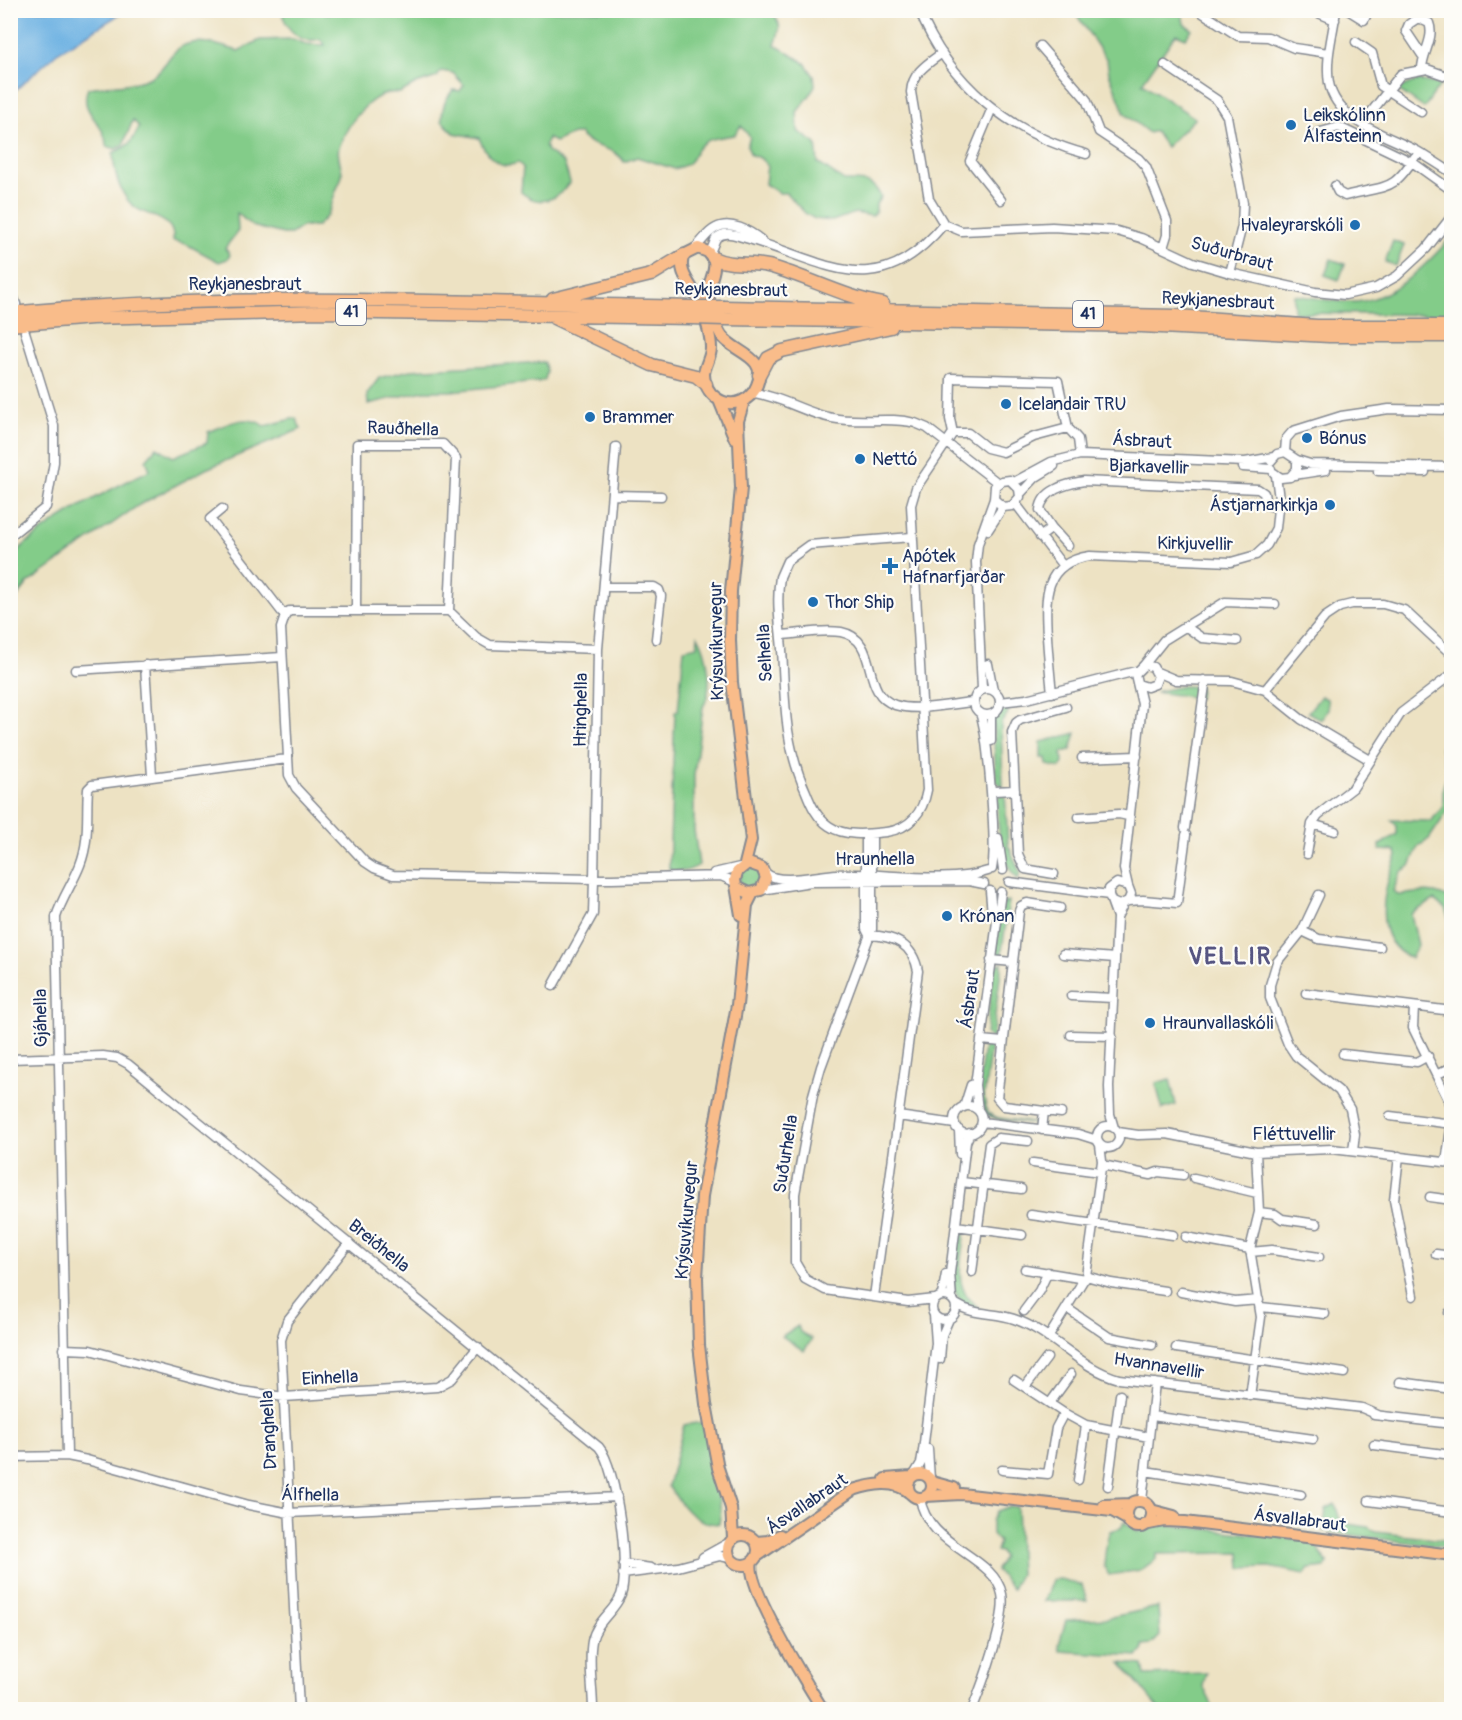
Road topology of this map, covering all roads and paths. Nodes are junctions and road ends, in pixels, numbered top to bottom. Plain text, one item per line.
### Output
1 (920, 10) edge
2 (1198, 10) edge
3 (1311, 10) edge
4 (1336, 10) edge
5 (1348, 10) edge
6 (1369, 10) edge
7 (1335, 20) junction
8 (1356, 42) dead end
9 (1040, 46) dead end
10 (942, 53) junction
11 (1328, 53) junction
12 (1422, 55) dead end
13 (1165, 65) dead end
14 (1422, 69) junction
15 (1452, 78) edge
16 (1386, 90) junction
17 (992, 108) junction
18 (1421, 112) dead end
19 (1362, 124) junction
20 (1317, 133) dead end
21 (1418, 152) junction
22 (1086, 154) dead end
23 (1412, 162) junction
24 (1452, 173) edge
25 (1335, 186) dead end
26 (1447, 187) dead end
27 (1000, 200) dead end
28 (1452, 216) edge
29 (944, 224) junction
30 (766, 244) junction
31 (1163, 248) junction
32 (689, 252) junction
33 (711, 256) junction
34 (1230, 273) junction
35 (10, 287) edge
36 (502, 303) junction
37 (14, 309) edge
38 (1016, 312) junction
39 (691, 313) junction
40 (725, 313) junction
41 (532, 315) junction
42 (1043, 324) junction
43 (10, 325) edge
44 (1452, 326) edge
45 (25, 332) dead end
46 (1452, 336) edge
47 (759, 378) junction
48 (706, 384) junction
49 (748, 397) junction
50 (776, 398) junction
51 (719, 400) junction
52 (1452, 410) edge
53 (1068, 428) junction
54 (953, 433) junction
55 (736, 441) junction
56 (947, 444) junction
57 (616, 447) dead end
58 (1285, 452) junction
59 (1080, 455) junction
60 (1274, 457) junction
61 (1297, 460) junction
62 (1452, 467) edge
63 (1274, 472) junction
64 (1452, 472) edge
65 (1290, 477) junction
66 (1014, 482) junction
67 (998, 483) junction
68 (1278, 492) junction
69 (1020, 494) junction
70 (612, 495) junction
71 (661, 496) dead end
72 (994, 499) junction
73 (1016, 504) junction
74 (1003, 507) junction
75 (1278, 508) junction
76 (222, 509) dead end
77 (1052, 528) junction
78 (10, 536) edge
79 (912, 537) junction
80 (1040, 537) junction
81 (1068, 546) dead end
82 (1063, 566) junction
83 (604, 587) junction
84 (1275, 604) dead end
85 (356, 611) junction
86 (449, 611) junction
87 (285, 616) junction
88 (1185, 626) junction
89 (781, 635) junction
90 (656, 639) dead end
91 (1237, 641) dead end
92 (598, 649) junction
93 (1449, 652) dead end
94 (282, 657) junction
95 (145, 665) junction
96 (76, 670) dead end
97 (1144, 673) junction
98 (1452, 674) edge
99 (1176, 680) junction
100 (1204, 680) junction
101 (1153, 685) junction
102 (982, 689) junction
103 (993, 690) junction
104 (1265, 690) junction
105 (1052, 693) junction
106 (973, 702) junction
107 (1000, 702) junction
108 (1142, 704) junction
109 (922, 706) junction
110 (1066, 706) dead end
111 (980, 713) junction
112 (991, 715) junction
113 (1137, 756) junction
114 (1082, 758) dead end
115 (287, 759) junction
116 (1370, 760) junction
117 (152, 776) junction
118 (1015, 790) junction
119 (994, 791) junction
120 (1128, 816) junction
121 (1079, 817) dead end
122 (1312, 824) junction
123 (1335, 831) dead end
124 (869, 834) junction
125 (751, 840) junction
126 (1306, 854) dead end
127 (743, 865) junction
128 (762, 869) junction
129 (990, 869) junction
130 (1124, 869) junction
131 (1003, 870) junction
132 (1054, 874) dead end
133 (692, 877) junction
134 (869, 878) junction
135 (594, 879) junction
136 (1009, 882) junction
137 (737, 885) junction
138 (987, 887) junction
139 (1129, 889) junction
140 (757, 891) junction
141 (1000, 892) junction
142 (1112, 892) junction
143 (1319, 895) dead end
144 (1143, 900) junction
145 (1126, 903) junction
146 (1060, 908) dead end
147 (1117, 917) junction
148 (1302, 932) junction
149 (744, 934) junction
150 (869, 935) junction
151 (1380, 947) dead end
152 (1063, 954) dead end
153 (1115, 958) junction
154 (992, 960) junction
155 (1013, 962) junction
156 (553, 986) dead end
157 (1306, 993) dead end
158 (1071, 996) dead end
159 (1113, 998) junction
160 (1414, 1006) junction
161 (1452, 1011) edge
162 (1071, 1035) dead end
163 (1112, 1036) junction
164 (981, 1040) junction
165 (1003, 1042) junction
166 (1343, 1054) dead end
167 (1428, 1056) junction
168 (58, 1058) junction
169 (10, 1059) edge
170 (1452, 1067) edge
171 (1438, 1074) junction
172 (964, 1107) junction
173 (1452, 1107) edge
174 (978, 1110) junction
175 (1044, 1111) junction
176 (1061, 1113) dead end
177 (898, 1114) junction
178 (1390, 1116) dead end
179 (982, 1122) junction
180 (956, 1123) junction
181 (1451, 1123) edge
182 (1042, 1130) junction
183 (970, 1134) junction
184 (1078, 1134) junction
185 (1111, 1134) junction
186 (1028, 1142) dead end
187 (1099, 1143) junction
188 (1353, 1151) junction
189 (1256, 1152) junction
190 (1399, 1156) junction
191 (1033, 1163) dead end
192 (1449, 1163) edge
193 (1101, 1167) junction
194 (1183, 1175) dead end
195 (1194, 1178) dead end
196 (962, 1182) junction
197 (983, 1185) junction
198 (1021, 1189) dead end
199 (1257, 1193) junction
200 (1430, 1197) dead end
201 (1452, 1200) edge
202 (1259, 1212) junction
203 (1031, 1215) dead end
204 (1093, 1223) junction
205 (1317, 1224) dead end
206 (956, 1226) junction
207 (977, 1229) junction
208 (1022, 1235) dead end
209 (1173, 1235) dead end
210 (1186, 1237) dead end
211 (349, 1243) junction
212 (1250, 1250) junction
213 (1436, 1254) dead end
214 (1452, 1256) edge
215 (1319, 1257) dead end
216 (1025, 1269) dead end
217 (972, 1272) dead end
218 (1048, 1272) junction
219 (1085, 1277) junction
220 (1165, 1291) dead end
221 (1181, 1293) dead end
222 (1413, 1296) dead end
223 (874, 1297) junction
224 (939, 1297) junction
225 (908, 1302) junction
226 (954, 1302) junction
227 (1260, 1304) junction
228 (1068, 1309) junction
229 (1024, 1311) dead end
230 (976, 1313) junction
231 (933, 1314) junction
232 (1325, 1314) dead end
233 (950, 1318) junction
234 (1048, 1338) junction
235 (1152, 1345) dead end
236 (478, 1347) junction
237 (1176, 1348) dead end
238 (64, 1349) junction
239 (1047, 1358) dead end
240 (1254, 1362) junction
241 (1344, 1373) dead end
242 (1071, 1374) dead end
243 (1014, 1380) dead end
244 (1400, 1382) dead end
245 (1155, 1383) junction
246 (1025, 1387) junction
247 (1452, 1389) edge
248 (1120, 1395) dead end
249 (1250, 1396) junction
250 (284, 1397) junction
251 (1050, 1404) junction
252 (1064, 1413) junction
253 (1152, 1416) junction
254 (1452, 1424) edge
255 (1086, 1425) junction
256 (1115, 1432) junction
257 (1149, 1437) junction
258 (1313, 1439) dead end
259 (1374, 1445) dead end
260 (1452, 1455) edge
261 (10, 1456) edge
262 (67, 1456) junction
263 (1002, 1470) dead end
264 (1145, 1472) junction
265 (913, 1476) junction
266 (931, 1480) junction
267 (1078, 1480) dead end
268 (1108, 1486) dead end
269 (1301, 1495) dead end
270 (919, 1496) junction
271 (616, 1497) junction
272 (1142, 1501) junction
273 (1369, 1501) dead end
274 (1131, 1504) junction
275 (731, 1508) junction
276 (1151, 1510) junction
277 (1452, 1512) edge
278 (290, 1513) junction
279 (1128, 1521) junction
280 (1144, 1525) junction
281 (753, 1539) junction
282 (731, 1540) junction
283 (1452, 1550) edge
284 (1452, 1555) edge
285 (754, 1560) junction
286 (698, 1561) junction
287 (733, 1561) junction
288 (623, 1564) junction
289 (657, 1570) junction
290 (623, 1574) junction
291 (773, 1622) junction
292 (299, 1710) edge
293 (593, 1710) edge
294 (823, 1710) edge
295 (972, 1710) edge

1 - 10 street
2 - 11 street
3 - 7 street
4 - 7 street
5 - 6 street
7 - 11 street
8 - 16 street
9 - 31 street
10 - 17 street
10 - 29 street
11 - 19 street
12 - 14 street
13 - 34 street
14 - 15 street
14 - 16 street
16 - 18 street
16 - 19 street
17 - 22 street
17 - 27 street
19 - 21 street
20 - 23 street
21 - 23 street
21 - 24 street
23 - 25 street
23 - 26 street
28 - 34 street, Suðurbraut
29 - 30 street
29 - 31 street, Suðurbraut
30 - 32 street
30 - 33 street
31 - 34 street, Suðurbraut
32 - 33 main road
32 - 36 highway
32 - 48 main road
33 - 38 highway
33 - 47 main road
35 - 37 street
36 - 37 highway, Reykjanesbraut / 41
36 - 39 highway, Reykjanesbraut / 41
38 - 40 highway, Reykjanesbraut / 41
38 - 44 highway, Reykjanesbraut / 41
39 - 40 highway, Reykjanesbraut / 41, bridge
39 - 41 highway, Reykjanesbraut / 41
40 - 42 highway, Reykjanesbraut / 41
41 - 43 highway, Reykjanesbraut / 41
41 - 48 highway
42 - 46 highway, Reykjanesbraut / 41
42 - 47 highway
45 - 78 street
47 - 49 main road, Krýsuvíkurvegur
47 - 50 street
48 - 51 main road, Krýsuvíkurvegur
49 - 50 street
49 - 51 main road
49 - 55 main road, Krýsuvíkurvegur
50 - 56 street
51 - 55 main road, Krýsuvíkurvegur
52 - 58 street
53 - 54 street
53 - 54 street
53 - 59 street
54 - 56 street, Selhella
55 - 125 main road, Krýsuvíkurvegur
56 - 67 street
56 - 79 street, Selhella
57 - 70 street
58 - 60 street
58 - 61 street
59 - 60 street, Ásbraut
59 - 66 street, Ásbraut
60 - 63 street
61 - 62 street
61 - 65 street
63 - 65 street
63 - 68 street, Kirkjuvellir
63 - 69 street, Ásbraut
64 - 65 street
65 - 68 street, Kirkjuvellir
66 - 67 street
66 - 69 street
67 - 72 street
68 - 75 street, Kirkjuvellir
69 - 73 street
70 - 71 street
70 - 83 street
72 - 74 street
72 - 102 street
73 - 74 street
73 - 80 street
74 - 103 street
75 - 77 street, Bjarkavellir
75 - 82 street, Kirkjuvellir
76 - 87 street
77 - 80 street
77 - 81 street, Bjarkavellir
79 - 89 street, Selhella
79 - 109 street, Selhella
80 - 82 street
82 - 105 street
83 - 90 street
83 - 92 street
84 - 88 street
85 - 86 street
85 - 86 street, Rauðhella
85 - 87 street
86 - 92 street, Hringhella
87 - 94 street
88 - 91 street
88 - 97 street
89 - 109 street
89 - 124 street, Selhella
92 - 135 street, Hringhella
93 - 104 street
94 - 95 street
94 - 115 street
95 - 96 street
95 - 117 street
97 - 99 street
97 - 101 street
97 - 101 street
97 - 105 street
97 - 108 street
98 - 116 street
99 - 100 street
99 - 101 street
100 - 104 street
100 - 144 street
101 - 108 street
102 - 103 street
102 - 106 street
103 - 107 street
104 - 116 street
105 - 107 street
106 - 109 street
106 - 111 street
107 - 112 street
108 - 113 street
109 - 124 street, Selhella
110 - 118 street
111 - 112 street
111 - 129 street
112 - 119 street
113 - 114 street
113 - 120 street
115 - 117 street, Gjáhella
115 - 135 street
116 - 122 street
117 - 168 street, Gjáhella
118 - 119 street
118 - 132 street
119 - 131 street
120 - 121 street
120 - 130 street
122 - 123 street
122 - 126 street
124 - 134 street
125 - 127 main road, Krýsuvíkurvegur
125 - 128 main road, Krýsuvíkurvegur
127 - 128 main road
127 - 133 street
127 - 137 main road
128 - 134 street, Hraunhella
128 - 140 main road
129 - 131 street
129 - 134 street, Hraunhella
129 - 138 street, Ásbraut
130 - 139 street
130 - 142 street
131 - 136 street
133 - 135 street
133 - 137 street
134 - 138 street, Hraunhella
134 - 140 street, Hraunhella
134 - 150 street, Suðurhella
135 - 156 street, Hringhella
136 - 141 street
136 - 142 street
137 - 140 main road
137 - 149 main road, Krýsuvíkurvegur
138 - 141 street, Hraunhella
138 - 172 street, Ásbraut
139 - 142 street
139 - 144 street
139 - 145 street
140 - 149 main road, Krýsuvíkurvegur
141 - 154 street, Ásbraut
142 - 145 street
142 - 147 street
143 - 148 street
144 - 145 street
145 - 147 street
146 - 155 street
147 - 153 street
148 - 151 street
148 - 188 street
149 - 275 main road, Krýsuvíkurvegur
150 - 177 street
150 - 223 street, Suðurhella
152 - 153 street
153 - 159 street
154 - 155 street
154 - 164 street, Ásbraut
155 - 165 street
157 - 160 street
158 - 159 street
159 - 163 street
160 - 161 street
160 - 167 street
162 - 163 street
163 - 185 street
164 - 165 street
164 - 174 street, Ásbraut
165 - 175 street
166 - 167 street
167 - 171 street
168 - 169 street, Breiðhella
168 - 211 street, Breiðhella
168 - 238 street, Gjáhella
170 - 171 street
171 - 173 street
172 - 174 street
172 - 180 street
174 - 179 street
175 - 176 street
175 - 182 street
177 - 180 street
177 - 223 street
178 - 181 street
179 - 182 street, Fléttuvellir
179 - 183 street
180 - 183 street
180 - 224 street
181 - 192 street
182 - 184 street, Fléttuvellir
183 - 196 street
184 - 185 street, Fléttuvellir
184 - 187 street, Fléttuvellir
185 - 187 street, Fléttuvellir
185 - 187 street
185 - 189 street, Fléttuvellir
185 - 193 street
186 - 197 street
187 - 193 street
188 - 189 street, Fléttuvellir
188 - 190 street, Fléttuvellir
189 - 199 street
190 - 192 street, Fléttuvellir
190 - 222 street
191 - 193 street
193 - 194 street
193 - 204 street
195 - 199 street
196 - 197 street
196 - 206 street
197 - 198 street
197 - 207 street
199 - 202 street
200 - 201 street
202 - 205 street
202 - 212 street
203 - 204 street
204 - 209 street
204 - 219 street
206 - 207 street
206 - 226 street
207 - 208 street
207 - 217 street
210 - 212 street
211 - 236 street, Breiðhella
211 - 250 street, Dranghella
212 - 215 street
212 - 227 street
213 - 214 street
216 - 218 street
218 - 219 street
218 - 229 street
219 - 220 street
219 - 228 street
221 - 227 street
223 - 225 street, Suðurhella
224 - 225 street, Suðurhella
224 - 226 street, Hvannavellir
224 - 231 street
225 - 231 street, Suðurhella
226 - 230 street, Hvannavellir
226 - 233 street
227 - 232 street
227 - 240 street
228 - 234 street
228 - 235 street
230 - 233 street, Hvannavellir
230 - 234 street, Hvannavellir
231 - 233 street, Suðurhella
231 - 265 street
233 - 266 street
234 - 245 street, Hvannavellir
236 - 250 street, Einhella
236 - 271 street, Breiðhella
237 - 240 street
238 - 250 street, Einhella
238 - 262 street, Gjáhella
239 - 246 street
240 - 241 street
240 - 249 street
242 - 251 street
243 - 246 street
244 - 247 street
245 - 249 street, Hvannavellir
245 - 253 street
246 - 251 street
248 - 256 street
249 - 254 street, Hvannavellir
250 - 278 street, Dranghella
251 - 252 street
252 - 255 street
252 - 263 street
253 - 257 street
253 - 258 street
255 - 256 street
255 - 267 street
256 - 257 street
256 - 268 street
257 - 264 street
259 - 260 street
261 - 262 street, Álfhella
262 - 278 street, Álfhella
264 - 269 street
264 - 272 street
265 - 266 main road
265 - 270 main road
265 - 281 main road, Ásvallabraut
266 - 270 main road
266 - 274 main road
270 - 279 main road, Ásvallabraut
270 - 285 main road, Ásvallabraut
270 - 295 street
271 - 278 street, Álfhella
271 - 288 street, Breiðhella
272 - 274 main road
272 - 276 main road
273 - 277 street
274 - 279 main road
275 - 281 main road, Krýsuvíkurvegur
275 - 282 main road, Krýsuvíkurvegur
276 - 280 main road
276 - 283 main road, Ásvallabraut
278 - 292 street, Dranghella
279 - 280 main road
280 - 284 main road, Ásvallabraut
281 - 282 main road
281 - 285 main road
282 - 286 street
282 - 287 main road
285 - 287 main road
285 - 291 main road
286 - 287 street
286 - 289 street
287 - 291 main road
288 - 289 street
288 - 290 street, Breiðhella
289 - 290 street
290 - 293 street, Breiðhella
291 - 294 main road

